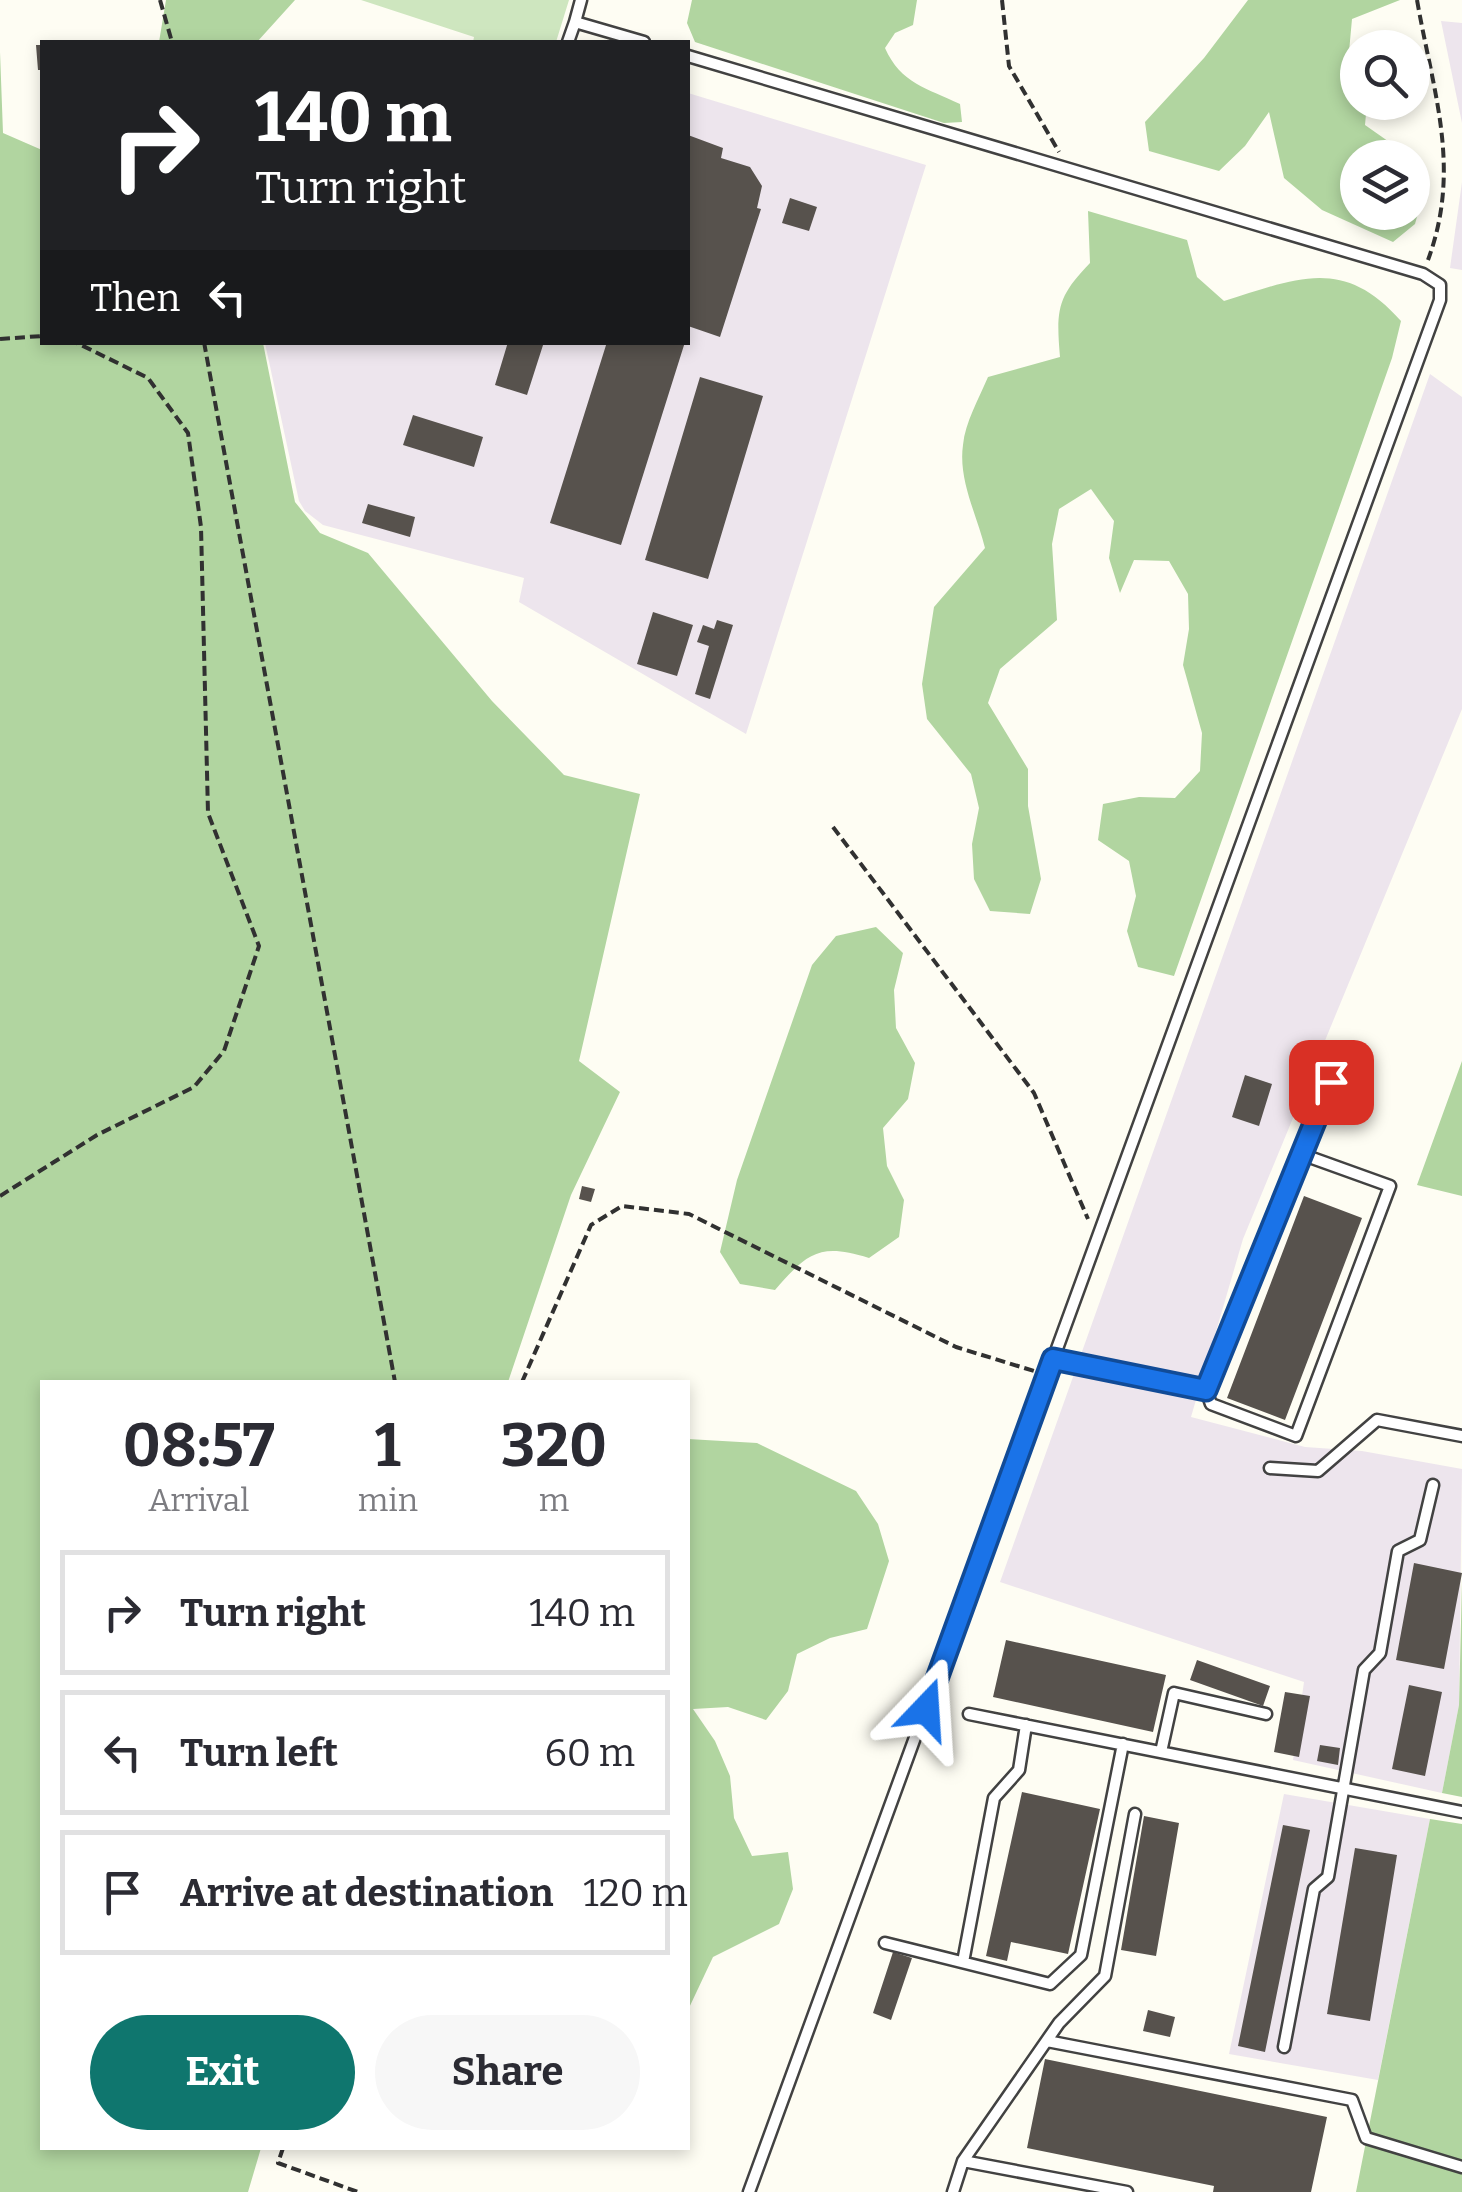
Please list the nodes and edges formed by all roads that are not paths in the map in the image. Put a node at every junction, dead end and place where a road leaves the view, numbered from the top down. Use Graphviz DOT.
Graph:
graph roads {
  1 [pos="581,0"];
  2 [pos="574,22"];
  3 [pos="569,40"];
  4 [pos="637,40"];
  5 [pos="690,57"];
  6 [pos="1331,1082"];
  7 [pos="1302,1154"];
  8 [pos="1053,1359"];
  9 [pos="1206,1390"];
  10 [pos="1462,1436"];
  11 [pos="1270,1468"];
  12 [pos="1434,1485"];
  13 [pos="969,1714"];
  14 [pos="1266,1714"];
  15 [pos="1026,1725"];
  16 [pos="1123,1744"];
  17 [pos="1161,1752"];
  18 [pos="1344,1789"];
  19 [pos="1462,1812"];
  20 [pos="1135,1814"];
  21 [pos="885,1943"];
  22 [pos="964,1962"];
  23 [pos="1046,2041"];
  24 [pos="1284,2047"];
  25 [pos="963,2162"];
  26 [pos="1462,2167"];
  27 [pos="749,2192"];
  28 [pos="954,2192"];
  29 [pos="1127,2192"];
  1 -- 2 [label="lane"];
  2 -- 3 [label="lane"];
  2 -- 4 [label="lane"];
  5 -- 8 [label="lane"];
  6 -- 7 [label="lane"];
  7 -- 9 [label="lane"];
  7 -- 9 [label="lane"];
  8 -- 9 [label="lane"];
  8 -- 27 [label="lane"];
  10 -- 11 [label="lane"];
  12 -- 18 [label="lane"];
  13 -- 15 [label="lane"];
  14 -- 17 [label="lane"];
  15 -- 16 [label="lane"];
  15 -- 22 [label="lane"];
  16 -- 17 [label="lane"];
  16 -- 22 [label="lane"];
  17 -- 18 [label="lane"];
  18 -- 19 [label="lane"];
  18 -- 24 [label="lane"];
  20 -- 23 [label="lane"];
  21 -- 22 [label="lane"];
  23 -- 25 [label="lane"];
  23 -- 26 [label="lane"];
  25 -- 28 [label="lane"];
  25 -- 29 [label="lane"];
}
